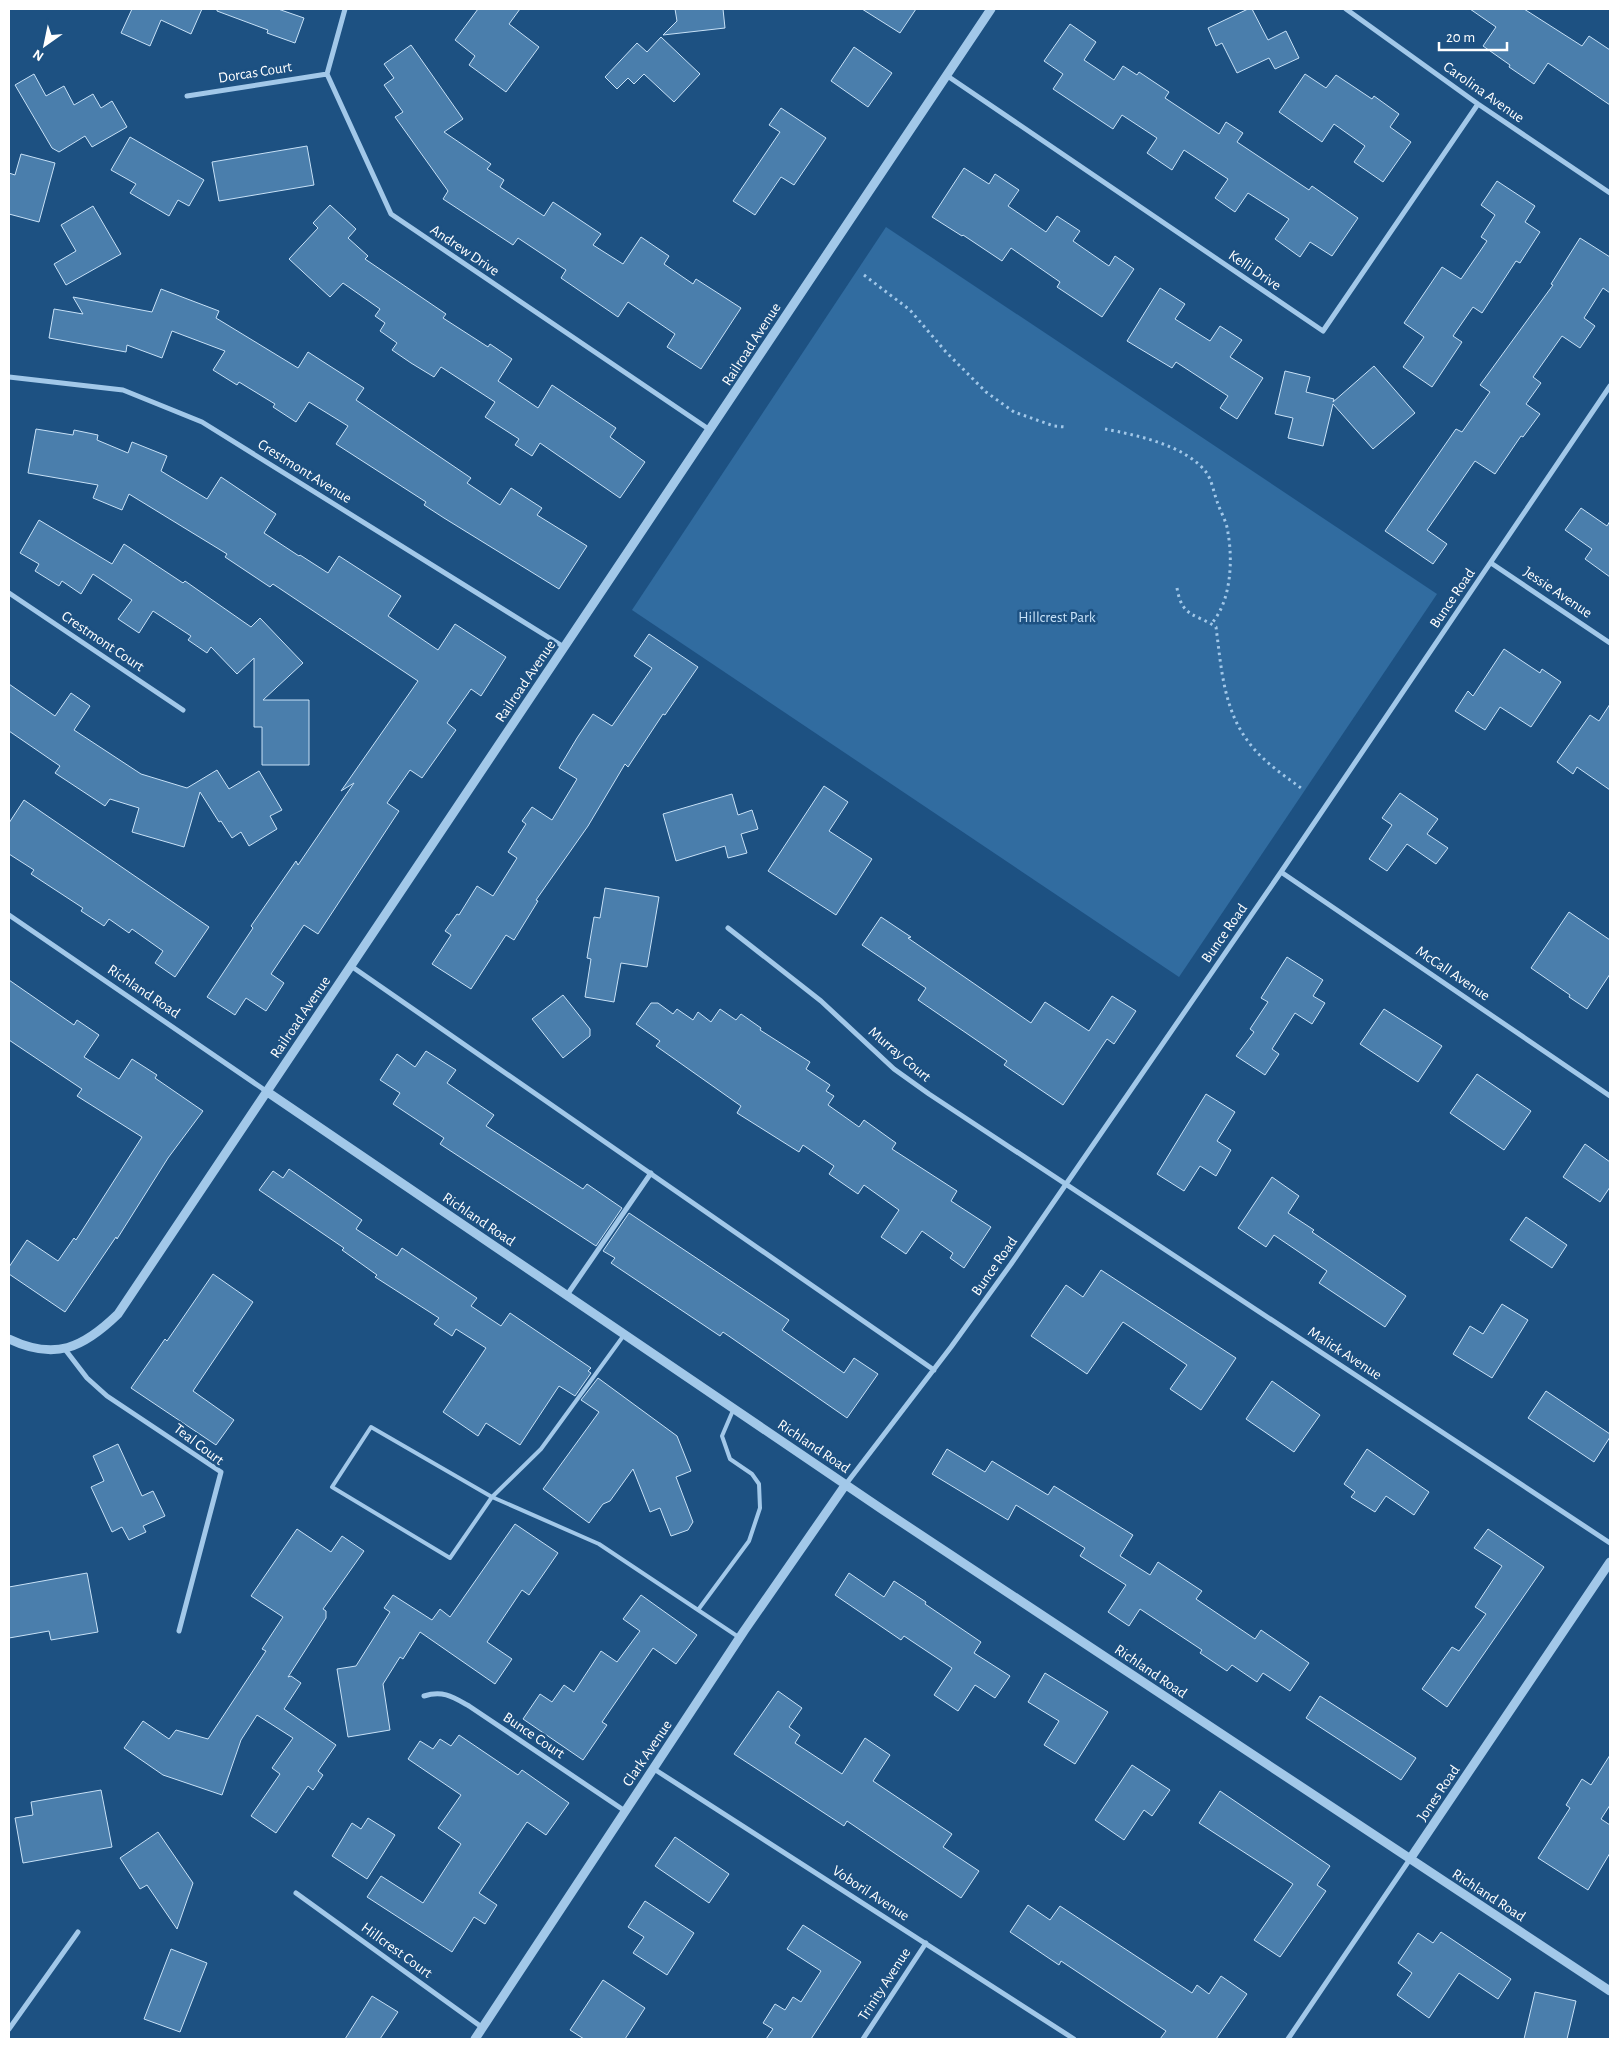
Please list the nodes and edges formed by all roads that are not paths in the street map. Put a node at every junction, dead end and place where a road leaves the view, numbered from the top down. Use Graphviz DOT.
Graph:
graph roads {
  1 [pos="345,9"];
  2 [pos="991,9"];
  3 [pos="1346,9"];
  4 [pos="327,74"];
  5 [pos="945,75"];
  6 [pos="187,96"];
  7 [pos="1478,104"];
  8 [pos="1610,193"];
  9 [pos="9,377"];
  10 [pos="1610,386"];
  11 [pos="710,430"];
  12 [pos="1491,563"];
  13 [pos="9,593"];
  14 [pos="1610,643"];
  15 [pos="564,648"];
  16 [pos="183,710"];
  17 [pos="1281,872"];
  18 [pos="9,915"];
  19 [pos="728,928"];
  20 [pos="351,966"];
  21 [pos="266,1091"];
  22 [pos="1610,1096"];
  23 [pos="651,1173"];
  24 [pos="1067,1184"];
  25 [pos="566,1294"];
  26 [pos="624,1334"];
  27 [pos="9,1339"];
  28 [pos="64,1348"];
  29 [pos="934,1370"];
  30 [pos="734,1408"];
  31 [pos="846,1484"];
  32 [pos="492,1497"];
  33 [pos="1610,1543"];
  34 [pos="1610,1562"];
  35 [pos="698,1610"];
  36 [pos="179,1631"];
  37 [pos="740,1638"];
  38 [pos="424,1696"];
  39 [pos="654,1769"];
  40 [pos="625,1811"];
  41 [pos="1410,1859"];
  42 [pos="296,1893"];
  43 [pos="78,1932"];
  44 [pos="926,1943"];
  45 [pos="1610,1991"];
  46 [pos="483,2028"];
  47 [pos="9,2029"];
  48 [pos="475,2039"];
  49 [pos="863,2039"];
  50 [pos="1074,2039"];
  51 [pos="1288,2039"];
  1 -- 4 [label="street"];
  2 -- 5 [label="street, Railroad Avenue"];
  3 -- 7 [label="street, Carolina Avenue"];
  4 -- 6 [label="street, Dorcas Court"];
  4 -- 11 [label="street, Andrew Drive"];
  5 -- 7 [label="street, Kelli Drive"];
  5 -- 11 [label="street, Railroad Avenue"];
  7 -- 8 [label="street, Carolina Avenue"];
  9 -- 15 [label="street, Crestmont Avenue"];
  10 -- 12 [label="street, Bunce Road"];
  11 -- 15 [label="street, Railroad Avenue"];
  12 -- 14 [label="street, Jessie Avenue"];
  12 -- 17 [label="street, Bunce Road"];
  13 -- 16 [label="street, Crestmont Court"];
  15 -- 20 [label="street, Railroad Avenue"];
  17 -- 22 [label="street, McCall Avenue"];
  17 -- 24 [label="street, Bunce Road"];
  18 -- 21 [label="street, Richland Road"];
  19 -- 24 [label="street, Murray Court"];
  20 -- 21 [label="street, Railroad Avenue"];
  20 -- 23 [label="street"];
  21 -- 25 [label="street, Richland Road"];
  21 -- 28 [label="street, Railroad Avenue"];
  23 -- 25 [label="street"];
  23 -- 29 [label="street"];
  24 -- 29 [label="street, Bunce Road"];
  24 -- 33 [label="street, Malick Avenue"];
  25 -- 26 [label="street, Richland Road"];
  26 -- 30 [label="street, Richland Road"];
  26 -- 32 [label="lane"];
  27 -- 28 [label="street, Railroad Avenue"];
  28 -- 36 [label="street, Teal Court"];
  29 -- 31 [label="street, Bunce Road"];
  30 -- 31 [label="street, Richland Road"];
  30 -- 35 [label="lane"];
  31 -- 37 [label="street, Clark Avenue"];
  31 -- 41 [label="street, Richland Road"];
  32 -- 32 [label="lane"];
  32 -- 35 [label="lane"];
  34 -- 41 [label="street, Jones Road"];
  35 -- 37 [label="lane"];
  37 -- 39 [label="street, Clark Avenue"];
  38 -- 40 [label="street, Bunce Court"];
  39 -- 40 [label="street, Clark Avenue"];
  39 -- 44 [label="street, Voboril Avenue"];
  40 -- 46 [label="street, Clark Avenue"];
  41 -- 45 [label="street, Richland Road"];
  41 -- 51 [label="street, Jones Road"];
  42 -- 46 [label="street, Hillcrest Court"];
  43 -- 47 [label="street"];
  44 -- 49 [label="street, Trinity Avenue"];
  44 -- 50 [label="street, Voboril Avenue"];
  46 -- 48 [label="street, Clark Avenue"];
}
